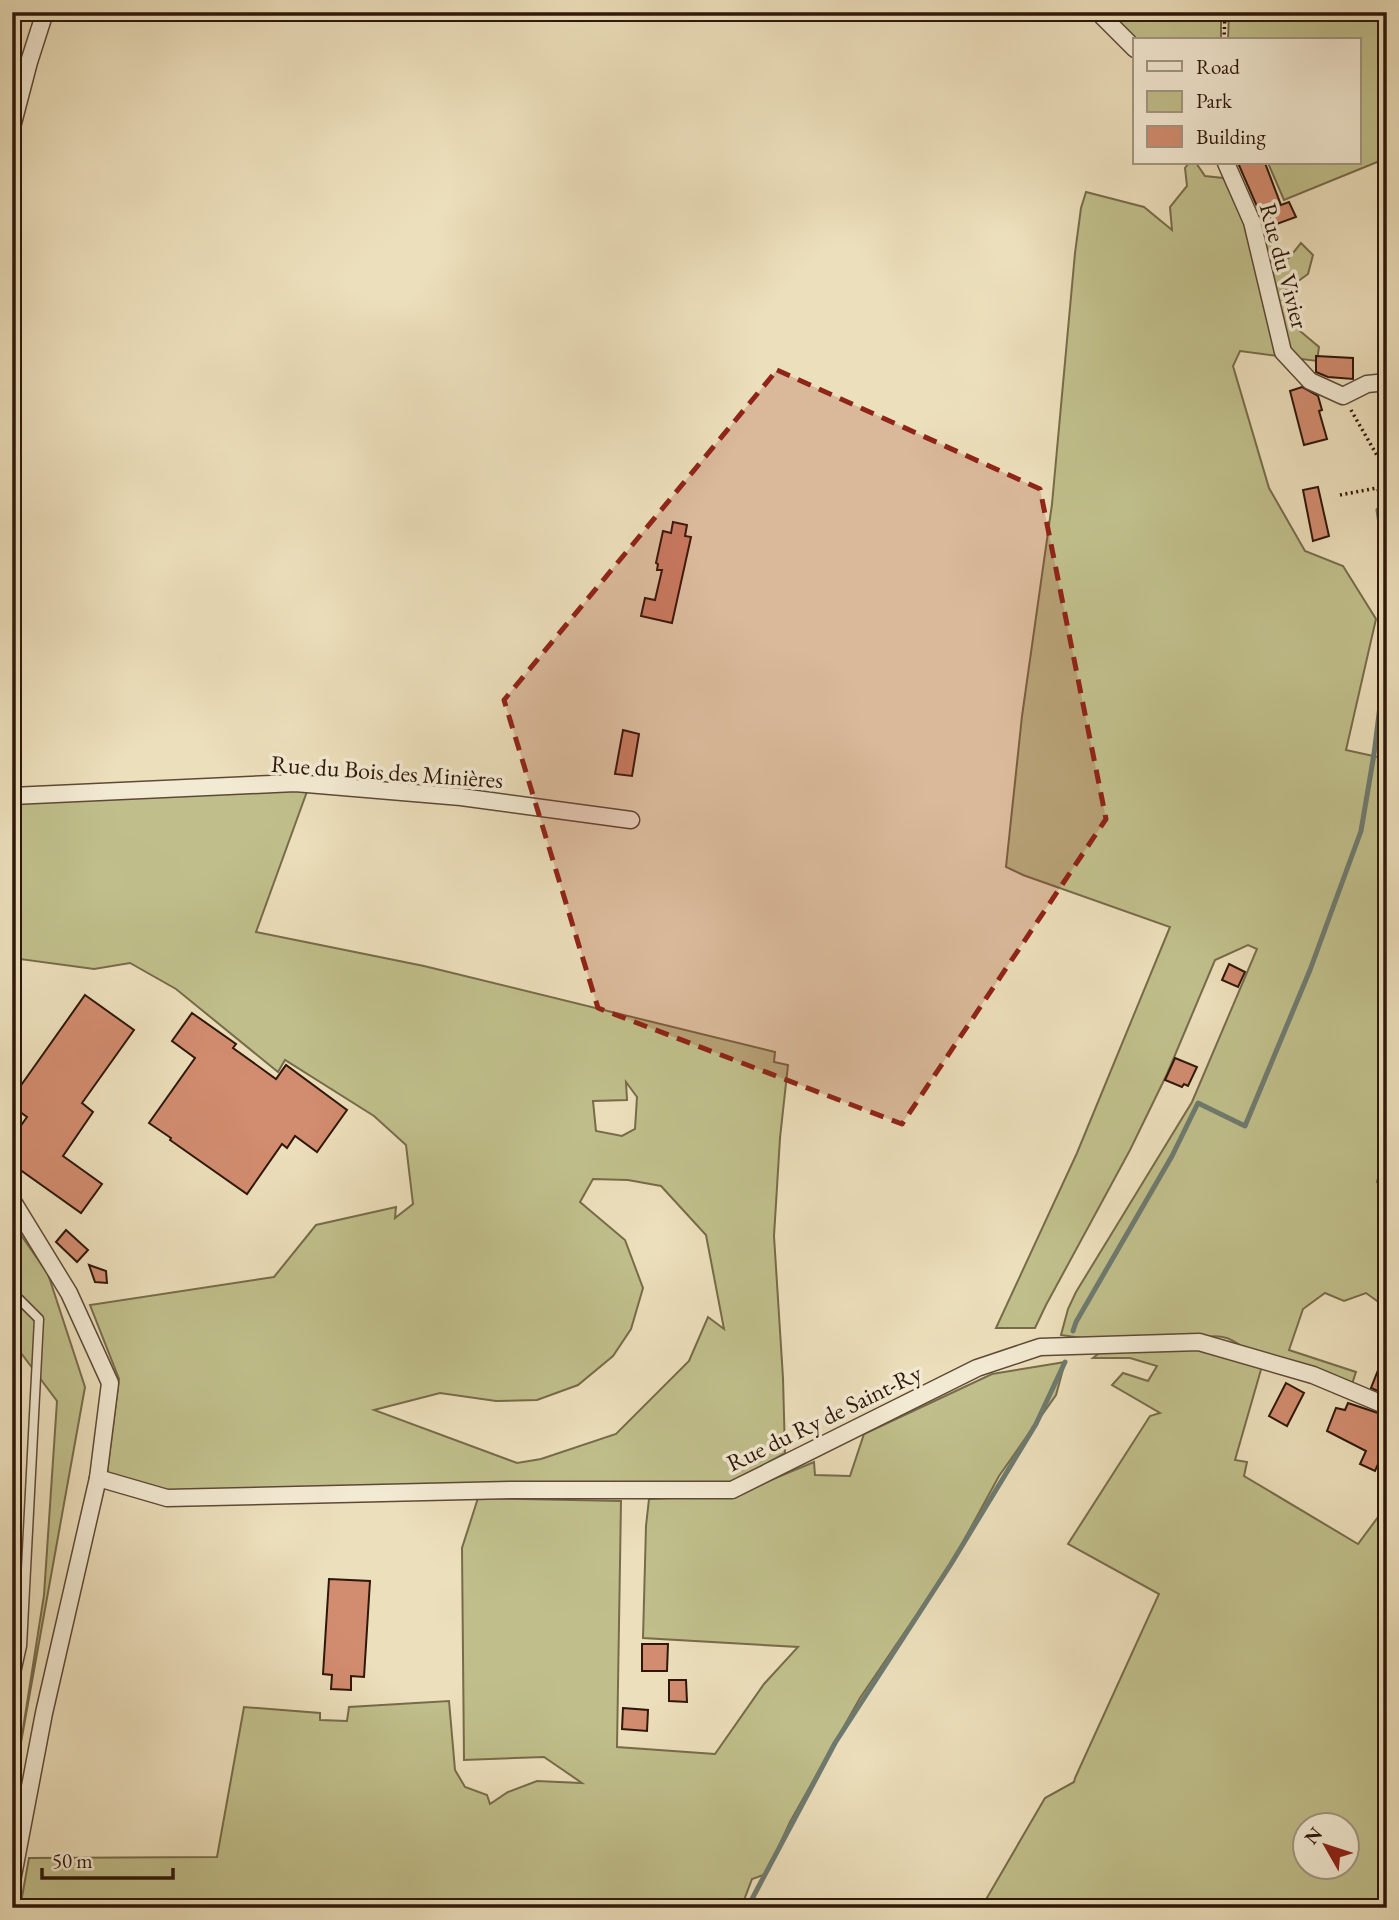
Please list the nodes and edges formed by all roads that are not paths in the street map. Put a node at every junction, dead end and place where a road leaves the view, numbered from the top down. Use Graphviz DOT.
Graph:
graph roads {
  1 [pos="45,12"];
  2 [pos="1098,12"];
  3 [pos="1133,46"];
  4 [pos="12,127"];
  5 [pos="1226,164"];
  6 [pos="1387,382"];
  7 [pos="12,796"];
  8 [pos="631,820"];
  9 [pos="12,1200"];
  10 [pos="12,1292"];
  11 [pos="1387,1406"];
  12 [pos="98,1478"];
  13 [pos="12,1691"];
  14 [pos="12,1881"];
  1 -- 4 [label="street"];
  2 -- 3 [label="street"];
  5 -- 6 [label="street, Rue du Vivier"];
  7 -- 8 [label="street, Rue du Bois des Minières"];
  9 -- 12 [label="street"];
  10 -- 13 [label="lane"];
  11 -- 12 [label="street, Rue du Ry de Saint-Ry"];
  12 -- 14 [label="street"];
}
